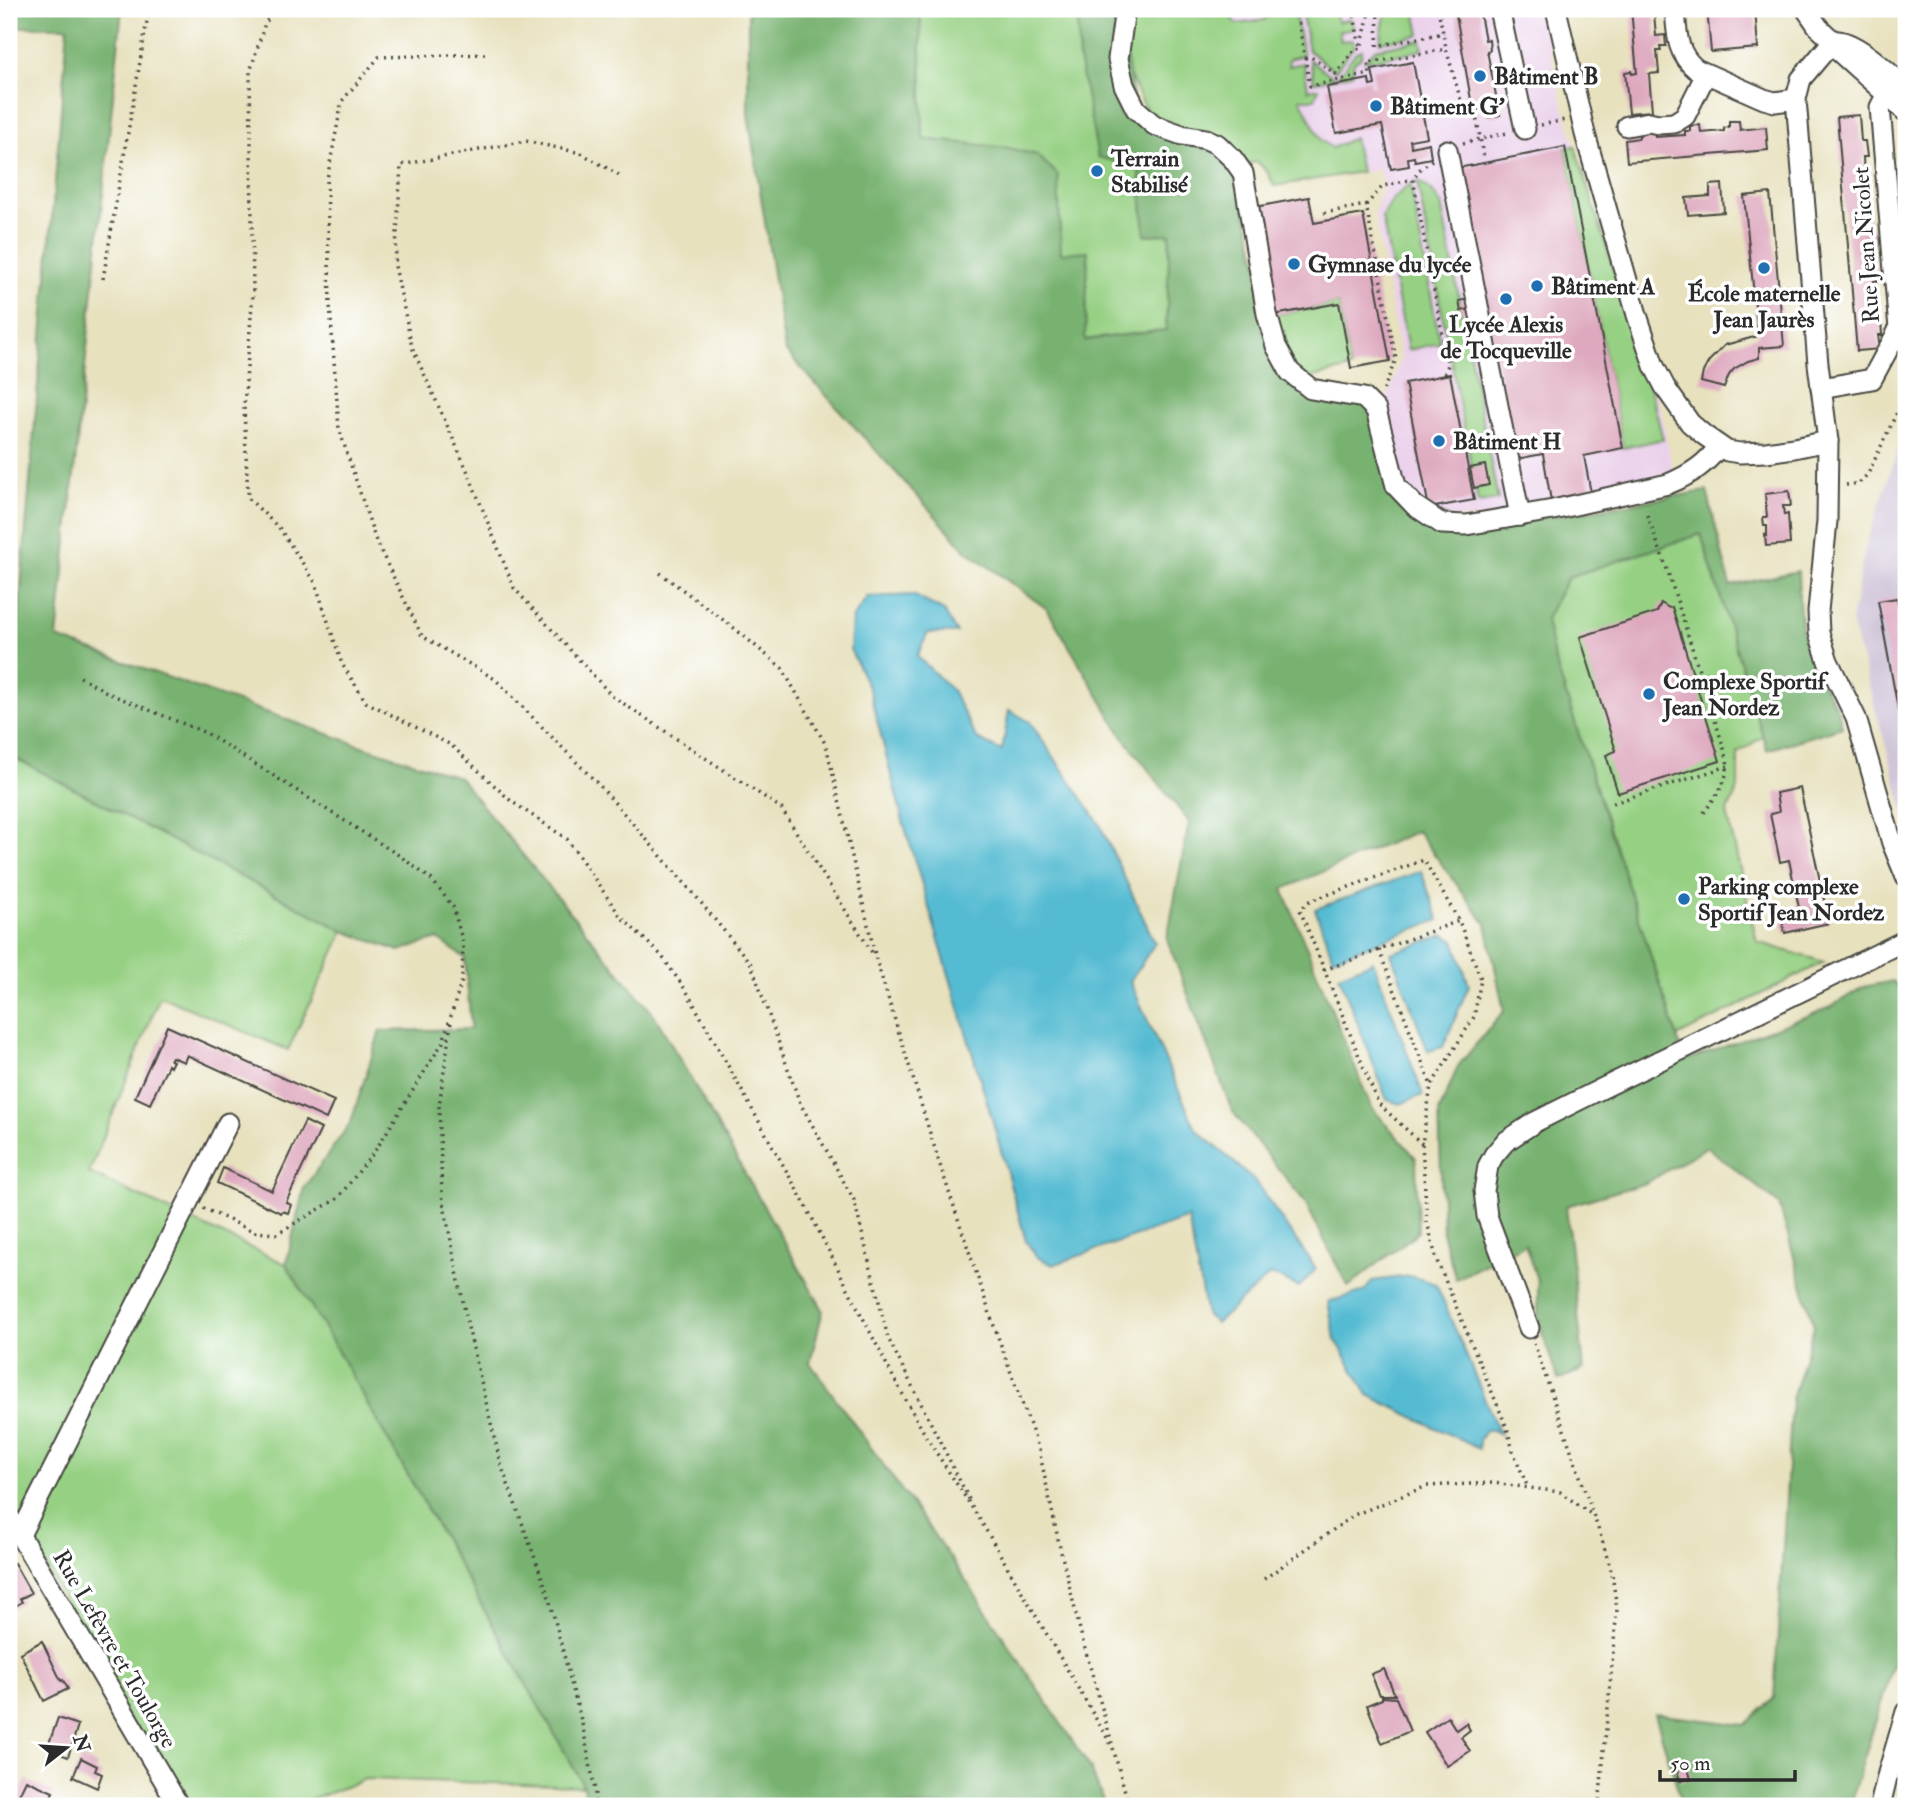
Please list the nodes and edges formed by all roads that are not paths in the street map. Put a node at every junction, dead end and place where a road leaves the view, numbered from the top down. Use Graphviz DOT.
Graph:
graph roads {
  1 [pos="1499,9"];
  2 [pos="1556,9"];
  3 [pos="1675,9"];
  4 [pos="1805,9"];
  5 [pos="1124,10"];
  6 [pos="1833,41"];
  7 [pos="1706,74"];
  8 [pos="1906,88"];
  9 [pos="1887,94"];
  10 [pos="1796,99"];
  11 [pos="1906,112"];
  12 [pos="1627,126"];
  13 [pos="1525,129"];
  14 [pos="1447,150"];
  15 [pos="1821,388"];
  16 [pos="1828,441"];
  17 [pos="1719,446"];
  18 [pos="1520,516"];
  19 [pos="1906,877"];
  20 [pos="1906,940"];
  21 [pos="228,1123"];
  22 [pos="1529,1328"];
  23 [pos="9,1517"];
  24 [pos="20,1535"];
  25 [pos="1906,1712"];
  26 [pos="179,1806"];
  27 [pos="1880,1806"];
  1 -- 13 [label="street"];
  2 -- 17 [label="street"];
  3 -- 7 [label="street"];
  4 -- 6 [label="street"];
  5 -- 18 [label="street"];
  6 -- 8 [label="street"];
  6 -- 9 [label="street"];
  6 -- 10 [label="street"];
  7 -- 10 [label="street"];
  7 -- 12 [label="street"];
  9 -- 11 [label="street"];
  9 -- 15 [label="street, Rue Jean Nicolet"];
  10 -- 15 [label="street"];
  14 -- 18 [label="street"];
  15 -- 16 [label="street"];
  16 -- 17 [label="street"];
  16 -- 19 [label="street"];
  17 -- 18 [label="street"];
  20 -- 22 [label="street"];
  21 -- 24 [label="street"];
  23 -- 24 [label="street, Rue Lefèvre et Toulorge"];
  24 -- 26 [label="street, Rue Lefèvre et Toulorge"];
  25 -- 27 [label="street"];
}
